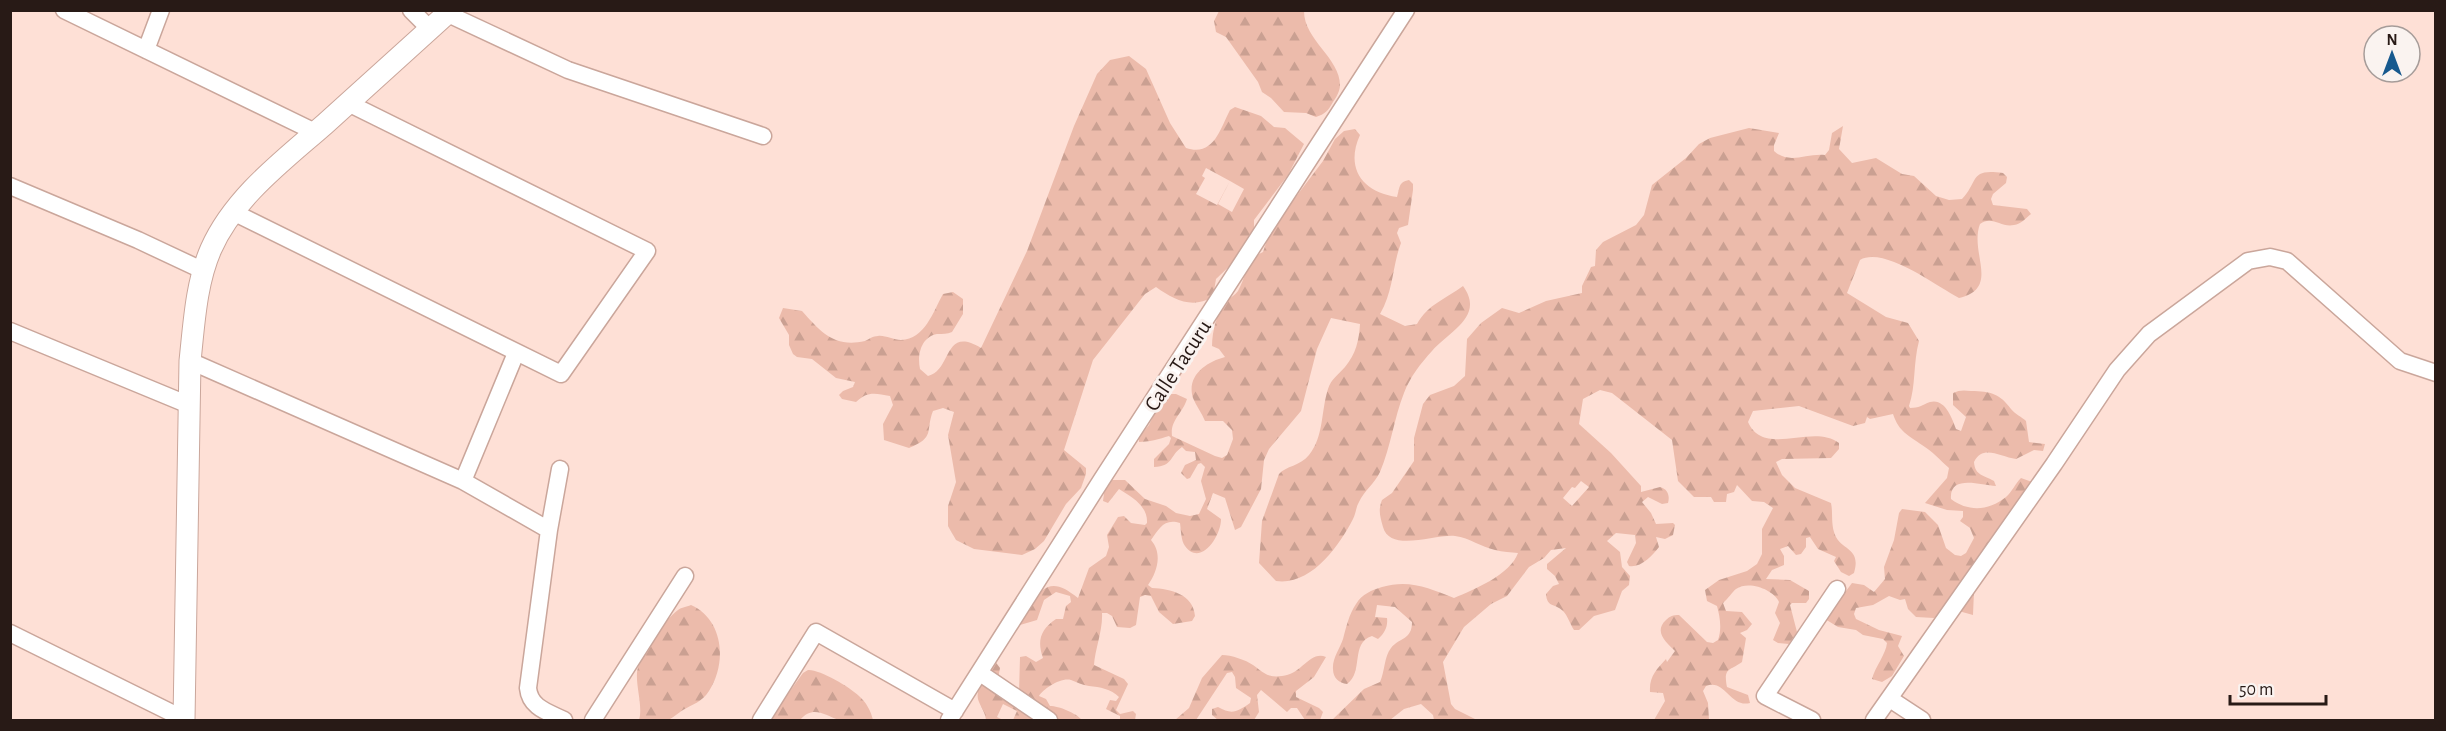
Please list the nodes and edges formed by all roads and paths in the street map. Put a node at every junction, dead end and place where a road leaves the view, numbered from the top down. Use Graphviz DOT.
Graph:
graph roads {
  1 [pos="64,10"];
  2 [pos="161,10"];
  3 [pos="411,10"];
  4 [pos="1406,10"];
  5 [pos="449,12"];
  6 [pos="430,29"];
  7 [pos="146,50"];
  8 [pos="348,103"];
  9 [pos="315,132"];
  10 [pos="762,136"];
  11 [pos="10,186"];
  12 [pos="233,212"];
  13 [pos="204,272"];
  14 [pos="10,331"];
  15 [pos="516,353"];
  16 [pos="190,361"];
  17 [pos="2436,372"];
  18 [pos="189,405"];
  19 [pos="560,469"];
  20 [pos="463,481"];
  21 [pos="549,530"];
  22 [pos="685,576"];
  23 [pos="1838,589"];
  24 [pos="10,633"];
  25 [pos="980,673"];
  26 [pos="1890,699"];
  27 [pos="952,716"];
  28 [pos="184,720"];
  29 [pos="564,720"];
  30 [pos="593,720"];
  31 [pos="761,720"];
  32 [pos="1049,720"];
  33 [pos="1812,720"];
  34 [pos="1874,720"];
  35 [pos="1922,720"];
  1 -- 7 [label="street"];
  2 -- 7 [label="street"];
  3 -- 6 [label="street"];
  4 -- 25 [label="street, Calle Tacuru"];
  5 -- 6 [label="main road"];
  5 -- 10 [label="street"];
  6 -- 8 [label="main road"];
  7 -- 9 [label="street"];
  8 -- 9 [label="main road"];
  8 -- 15 [label="street"];
  9 -- 12 [label="main road"];
  11 -- 13 [label="street"];
  12 -- 13 [label="main road"];
  12 -- 15 [label="street"];
  13 -- 16 [label="main road"];
  14 -- 18 [label="street"];
  15 -- 20 [label="street"];
  16 -- 18 [label="main road"];
  16 -- 20 [label="street"];
  17 -- 26 [label="street"];
  18 -- 28 [label="main road"];
  19 -- 21 [label="street"];
  20 -- 21 [label="street"];
  21 -- 29 [label="street"];
  22 -- 30 [label="street"];
  23 -- 33 [label="street"];
  24 -- 28 [label="street"];
  25 -- 27 [label="street, Calle Tacuru"];
  25 -- 32 [label="street"];
  26 -- 34 [label="street"];
  26 -- 35 [label="street"];
  27 -- 31 [label="street"];
}
